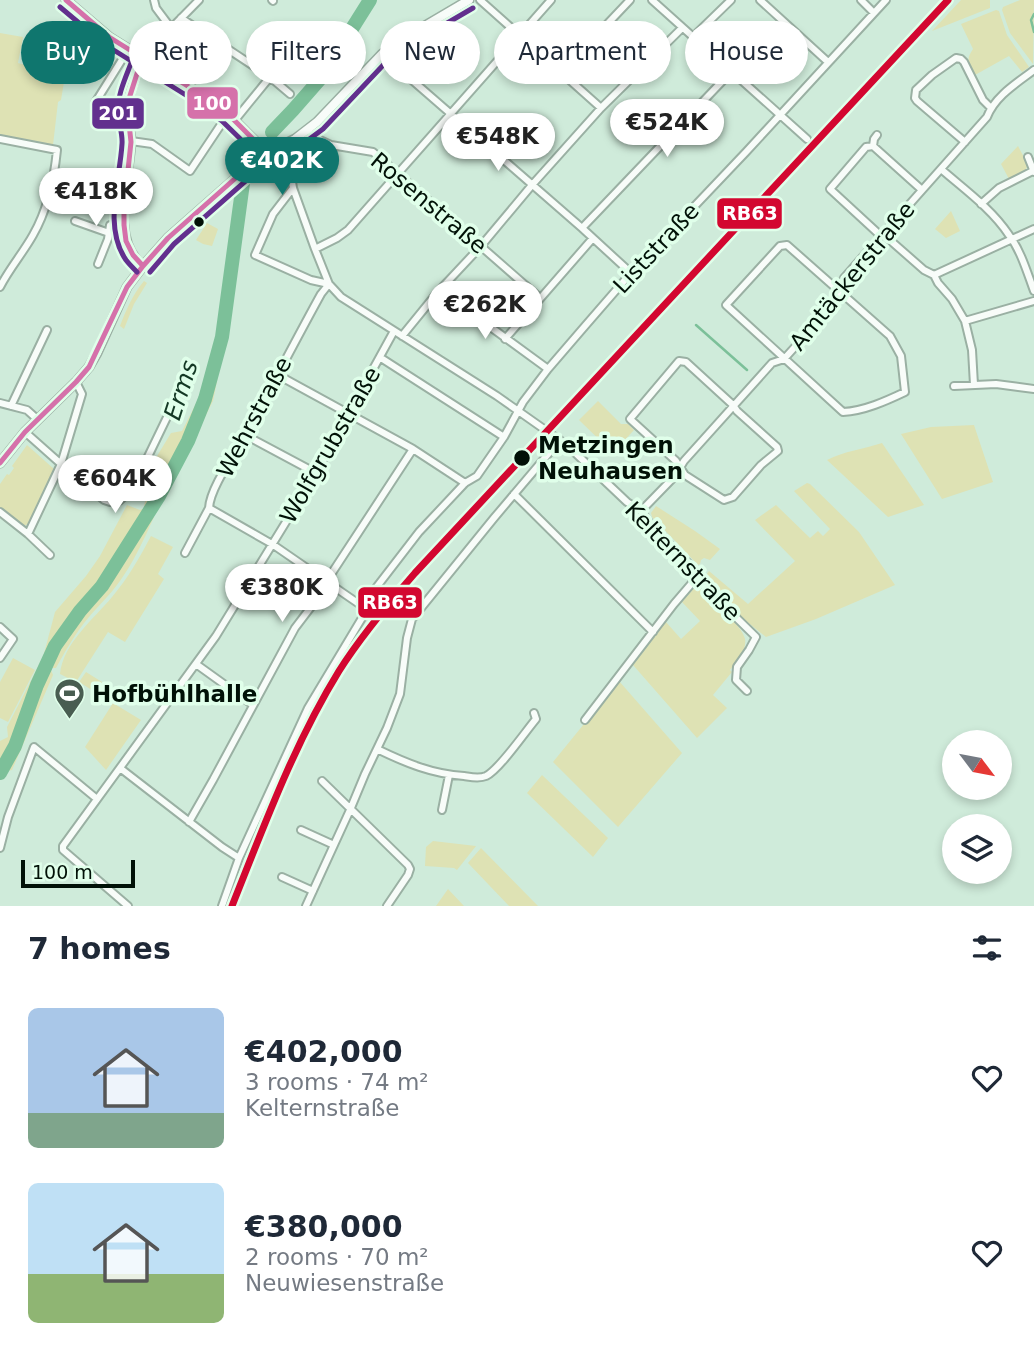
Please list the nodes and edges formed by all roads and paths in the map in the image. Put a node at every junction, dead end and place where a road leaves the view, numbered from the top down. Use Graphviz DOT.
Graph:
graph roads {
  1 [pos="66,0"];
  2 [pos="154,0"];
  3 [pos="199,0"];
  4 [pos="469,0"];
  5 [pos="480,0"];
  6 [pos="551,0"];
  7 [pos="630,0"];
  8 [pos="652,0"];
  9 [pos="731,0"];
  10 [pos="760,0"];
  11 [pos="861,0"];
  12 [pos="886,0"];
  13 [pos="874,13"];
  14 [pos="181,18"];
  15 [pos="166,21"];
  16 [pos="178,21"];
  17 [pos="433,21"];
  18 [pos="503,21"];
  19 [pos="532,21"];
  20 [pos="610,21"];
  21 [pos="709,21"];
  22 [pos="682,28"];
  23 [pos="685,30"];
  24 [pos="128,50"];
  25 [pos="380,56"];
  26 [pos="246,61"];
  27 [pos="828,62"];
  28 [pos="494,64"];
  29 [pos="1034,71"];
  30 [pos="134,84"];
  31 [pos="184,84"];
  32 [pos="263,84"];
  33 [pos="278,84"];
  34 [pos="416,84"];
  35 [pos="574,84"];
  36 [pos="720,84"];
  37 [pos="747,84"];
  38 [pos="290,94"];
  39 [pos="95,103"];
  40 [pos="601,108"];
  41 [pos="990,108"];
  42 [pos="450,114"];
  43 [pos="780,114"];
  44 [pos="231,117"];
  45 [pos="307,130"];
  46 [pos="877,135"];
  47 [pos="0,139"];
  48 [pos="807,139"];
  49 [pos="131,141"];
  50 [pos="964,142"];
  51 [pos="282,146"];
  52 [pos="873,146"];
  53 [pos="267,153"];
  54 [pos="1028,156"];
  55 [pos="941,169"];
  56 [pos="1034,171"];
  57 [pos="398,174"];
  58 [pos="291,176"];
  59 [pos="532,185"];
  60 [pos="293,188"];
  61 [pos="922,190"];
  62 [pos="981,204"];
  63 [pos="75,221"];
  64 [pos="123,221"];
  65 [pos="582,229"];
  66 [pos="1034,229"];
  67 [pos="109,233"];
  68 [pos="882,235"];
  69 [pos="593,238"];
  70 [pos="1012,239"];
  71 [pos="481,246"];
  72 [pos="315,248"];
  73 [pos="97,264"];
  74 [pos="142,266"];
  75 [pos="631,273"];
  76 [pos="934,275"];
  77 [pos="329,284"];
  78 [pos="0,287"];
  79 [pos="440,290"];
  80 [pos="840,291"];
  81 [pos="1034,291"];
  82 [pos="540,298"];
  83 [pos="1034,300"];
  84 [pos="965,321"];
  85 [pos="47,330"];
  86 [pos="394,331"];
  87 [pos="402,336"];
  88 [pos="505,339"];
  89 [pos="380,358"];
  90 [pos="784,359"];
  91 [pos="548,369"];
  92 [pos="276,374"];
  93 [pos="76,382"];
  94 [pos="974,385"];
  95 [pos="954,386"];
  96 [pos="1034,389"];
  97 [pos="0,403"];
  98 [pos="733,405"];
  99 [pos="11,406"];
  100 [pos="171,409"];
  101 [pos="519,411"];
  102 [pos="349,414"];
  103 [pos="37,419"];
  104 [pos="25,432"];
  105 [pos="245,435"];
  106 [pos="504,437"];
  107 [pos="560,440"];
  108 [pos="413,449"];
  109 [pos="0,463"];
  110 [pos="61,464"];
  111 [pos="680,467"];
  112 [pos="316,473"];
  113 [pos="465,483"];
  114 [pos="514,494"];
  115 [pos="209,508"];
  116 [pos="642,511"];
  117 [pos="0,512"];
  118 [pos="28,534"];
  119 [pos="272,544"];
  120 [pos="185,553"];
  121 [pos="50,555"];
  122 [pos="698,576"];
  123 [pos="326,582"];
  124 [pos="362,606"];
  125 [pos="0,627"];
  126 [pos="653,632"];
  127 [pos="0,658"];
  128 [pos="196,664"];
  129 [pos="747,691"];
  130 [pos="253,705"];
  131 [pos="534,713"];
  132 [pos="585,720"];
  133 [pos="377,749"];
  134 [pos="120,768"];
  135 [pos="449,775"];
  136 [pos="322,781"];
  137 [pos="97,799"];
  138 [pos="350,810"];
  139 [pos="442,810"];
  140 [pos="189,822"];
  141 [pos="300,830"];
  142 [pos="334,845"];
  143 [pos="0,848"];
  144 [pos="239,858"];
  145 [pos="282,877"];
  146 [pos="313,891"];
  147 [pos="128,906"];
  148 [pos="222,906"];
  149 [pos="306,906"];
  150 [pos="387,906"];
  1 -- 24 [label="street"];
  2 -- 15 [label="street"];
  3 -- 14 [label="street"];
  4 -- 17 [label="street"];
  5 -- 18 [label="street"];
  6 -- 19 [label="street"];
  7 -- 20 [label="street"];
  8 -- 22 [label="street"];
  9 -- 21 [label="street"];
  10 -- 27 [label="street"];
  11 -- 13 [label="street"];
  12 -- 13 [label="street, Liststraße"];
  13 -- 27 [label="street, Liststraße"];
  14 -- 16 [label="street"];
  14 -- 26 [label="street"];
  22 -- 23 [label="street"];
  22 -- 40 [label="street"];
  24 -- 39 [label="street"];
  25 -- 45 [label="street"];
  27 -- 43 [label="street, Liststraße"];
  28 -- 42 [label="street"];
  29 -- 41 [label="street, Amtäckerstraße"];
  30 -- 49 [label="street"];
  31 -- 44 [label="street"];
  32 -- 44 [label="street"];
  33 -- 38 [label="street"];
  34 -- 42 [label="street"];
  35 -- 40 [label="street"];
  36 -- 65 [label="street"];
  37 -- 43 [label="street"];
  40 -- 59 [label="street"];
  41 -- 50 [label="street, Amtäckerstraße"];
  41 -- 50 [label="street"];
  42 -- 57 [label="street"];
  42 -- 59 [label="street"];
  43 -- 48 [label="street"];
  43 -- 75 [label="street, Liststraße"];
  44 -- 49 [label="street"];
  44 -- 53 [label="street"];
  45 -- 51 [label="street"];
  45 -- 57 [label="street, Rosenstraße"];
  46 -- 52 [label="street"];
  47 -- 78 [label="street"];
  49 -- 64 [label="street"];
  50 -- 55 [label="street, Amtäckerstraße"];
  51 -- 53 [label="street"];
  51 -- 58 [label="street, Kelternstraße"];
  52 -- 61 [label="street"];
  52 -- 68 [label="street"];
  53 -- 58 [label="street"];
  53 -- 74 [label="street"];
  54 -- 56 [label="street"];
  55 -- 61 [label="street, Amtäckerstraße"];
  55 -- 62 [label="street"];
  56 -- 62 [label="street"];
  57 -- 71 [label="street, Rosenstraße"];
  57 -- 72 [label="street"];
  58 -- 60 [label="street, Kelternstraße"];
  59 -- 65 [label="street"];
  59 -- 71 [label="street"];
  60 -- 72 [label="street, Kelternstraße"];
  60 -- 77 [label="street"];
  61 -- 68 [label="street, Amtäckerstraße"];
  62 -- 70 [label="street"];
  63 -- 67 [label="street"];
  64 -- 67 [label="street"];
  64 -- 74 [label="street"];
  65 -- 69 [label="street"];
  66 -- 70 [label="street"];
  67 -- 73 [label="street"];
  68 -- 76 [label="street"];
  68 -- 80 [label="street, Amtäckerstraße"];
  69 -- 75 [label="street"];
  69 -- 82 [label="street"];
  70 -- 76 [label="street"];
  70 -- 81 [label="street"];
  71 -- 79 [label="street"];
  71 -- 82 [label="street, Rosenstraße"];
  72 -- 77 [label="street, Kelternstraße"];
  74 -- 93 [label="street"];
  75 -- 91 [label="street, Liststraße"];
  76 -- 84 [label="street"];
  77 -- 86 [label="street, Kelternstraße"];
  77 -- 92 [label="street, Wehrstraße"];
  79 -- 87 [label="street"];
  79 -- 88 [label="street"];
  80 -- 90 [label="street, Amtäckerstraße"];
  80 -- 90 [label="street"];
  80 -- 90 [label="street"];
  82 -- 88 [label="street"];
  83 -- 84 [label="street"];
  84 -- 94 [label="street"];
  85 -- 99 [label="street"];
  86 -- 87 [label="street, Kelternstraße"];
  86 -- 89 [label="street, Wolfgrubstraße"];
  87 -- 101 [label="street, Kelternstraße"];
  88 -- 91 [label="street"];
  89 -- 102 [label="street, Wolfgrubstraße"];
  89 -- 106 [label="street"];
  90 -- 98 [label="street, Amtäckerstraße"];
  91 -- 101 [label="street, Liststraße"];
  92 -- 102 [label="street"];
  92 -- 105 [label="street, Wehrstraße"];
  93 -- 103 [label="street"];
  93 -- 110 [label="street"];
  94 -- 95 [label="street"];
  94 -- 96 [label="street"];
  97 -- 99 [label="street"];
  98 -- 111 [label="street, Amtäckerstraße"];
  98 -- 111 [label="street"];
  98 -- 111 [label="street"];
  99 -- 103 [label="street"];
  100 -- 110 [label="street"];
  101 -- 106 [label="street, Liststraße"];
  101 -- 107 [label="street, Kelternstraße"];
  102 -- 108 [label="street"];
  102 -- 112 [label="street, Wolfgrubstraße"];
  103 -- 104 [label="street"];
  104 -- 109 [label="street"];
  104 -- 110 [label="street"];
  105 -- 112 [label="street"];
  105 -- 115 [label="street, Wehrstraße"];
  106 -- 113 [label="street, Liststraße"];
  107 -- 114 [label="street"];
  107 -- 116 [label="street, Kelternstraße"];
  108 -- 113 [label="street"];
  108 -- 123 [label="street"];
  110 -- 118 [label="street"];
  111 -- 116 [label="street, Amtäckerstraße"];
  112 -- 119 [label="street, Wolfgrubstraße"];
  113 -- 124 [label="street, Liststraße"];
  114 -- 126 [label="street"];
  114 -- 133 [label="street"];
  115 -- 119 [label="street"];
  115 -- 120 [label="street, Wehrstraße"];
  116 -- 122 [label="street, Kelternstraße"];
  117 -- 118 [label="street"];
  118 -- 121 [label="street"];
  119 -- 123 [label="street"];
  119 -- 128 [label="street, Wolfgrubstraße"];
  122 -- 126 [label="street"];
  122 -- 129 [label="street, Kelternstraße"];
  123 -- 124 [label="street"];
  123 -- 130 [label="street"];
  124 -- 144 [label="street, Liststraße"];
  125 -- 127 [label="street"];
  126 -- 132 [label="street"];
  128 -- 130 [label="street"];
  128 -- 134 [label="street, Wolfgrubstraße"];
  130 -- 140 [label="street"];
  131 -- 135 [label="street"];
  133 -- 135 [label="street"];
  133 -- 138 [label="street"];
  134 -- 137 [label="street, Wolfgrubstraße"];
  134 -- 140 [label="street"];
  135 -- 139 [label="street"];
  136 -- 138 [label="street"];
  137 -- 143 [label="street"];
  137 -- 147 [label="street, Wolfgrubstraße"];
  138 -- 142 [label="street"];
  138 -- 150 [label="street"];
  140 -- 144 [label="street"];
  141 -- 142 [label="street"];
  142 -- 146 [label="street"];
  144 -- 148 [label="street, Liststraße"];
  145 -- 146 [label="street"];
  146 -- 149 [label="street"];
}
